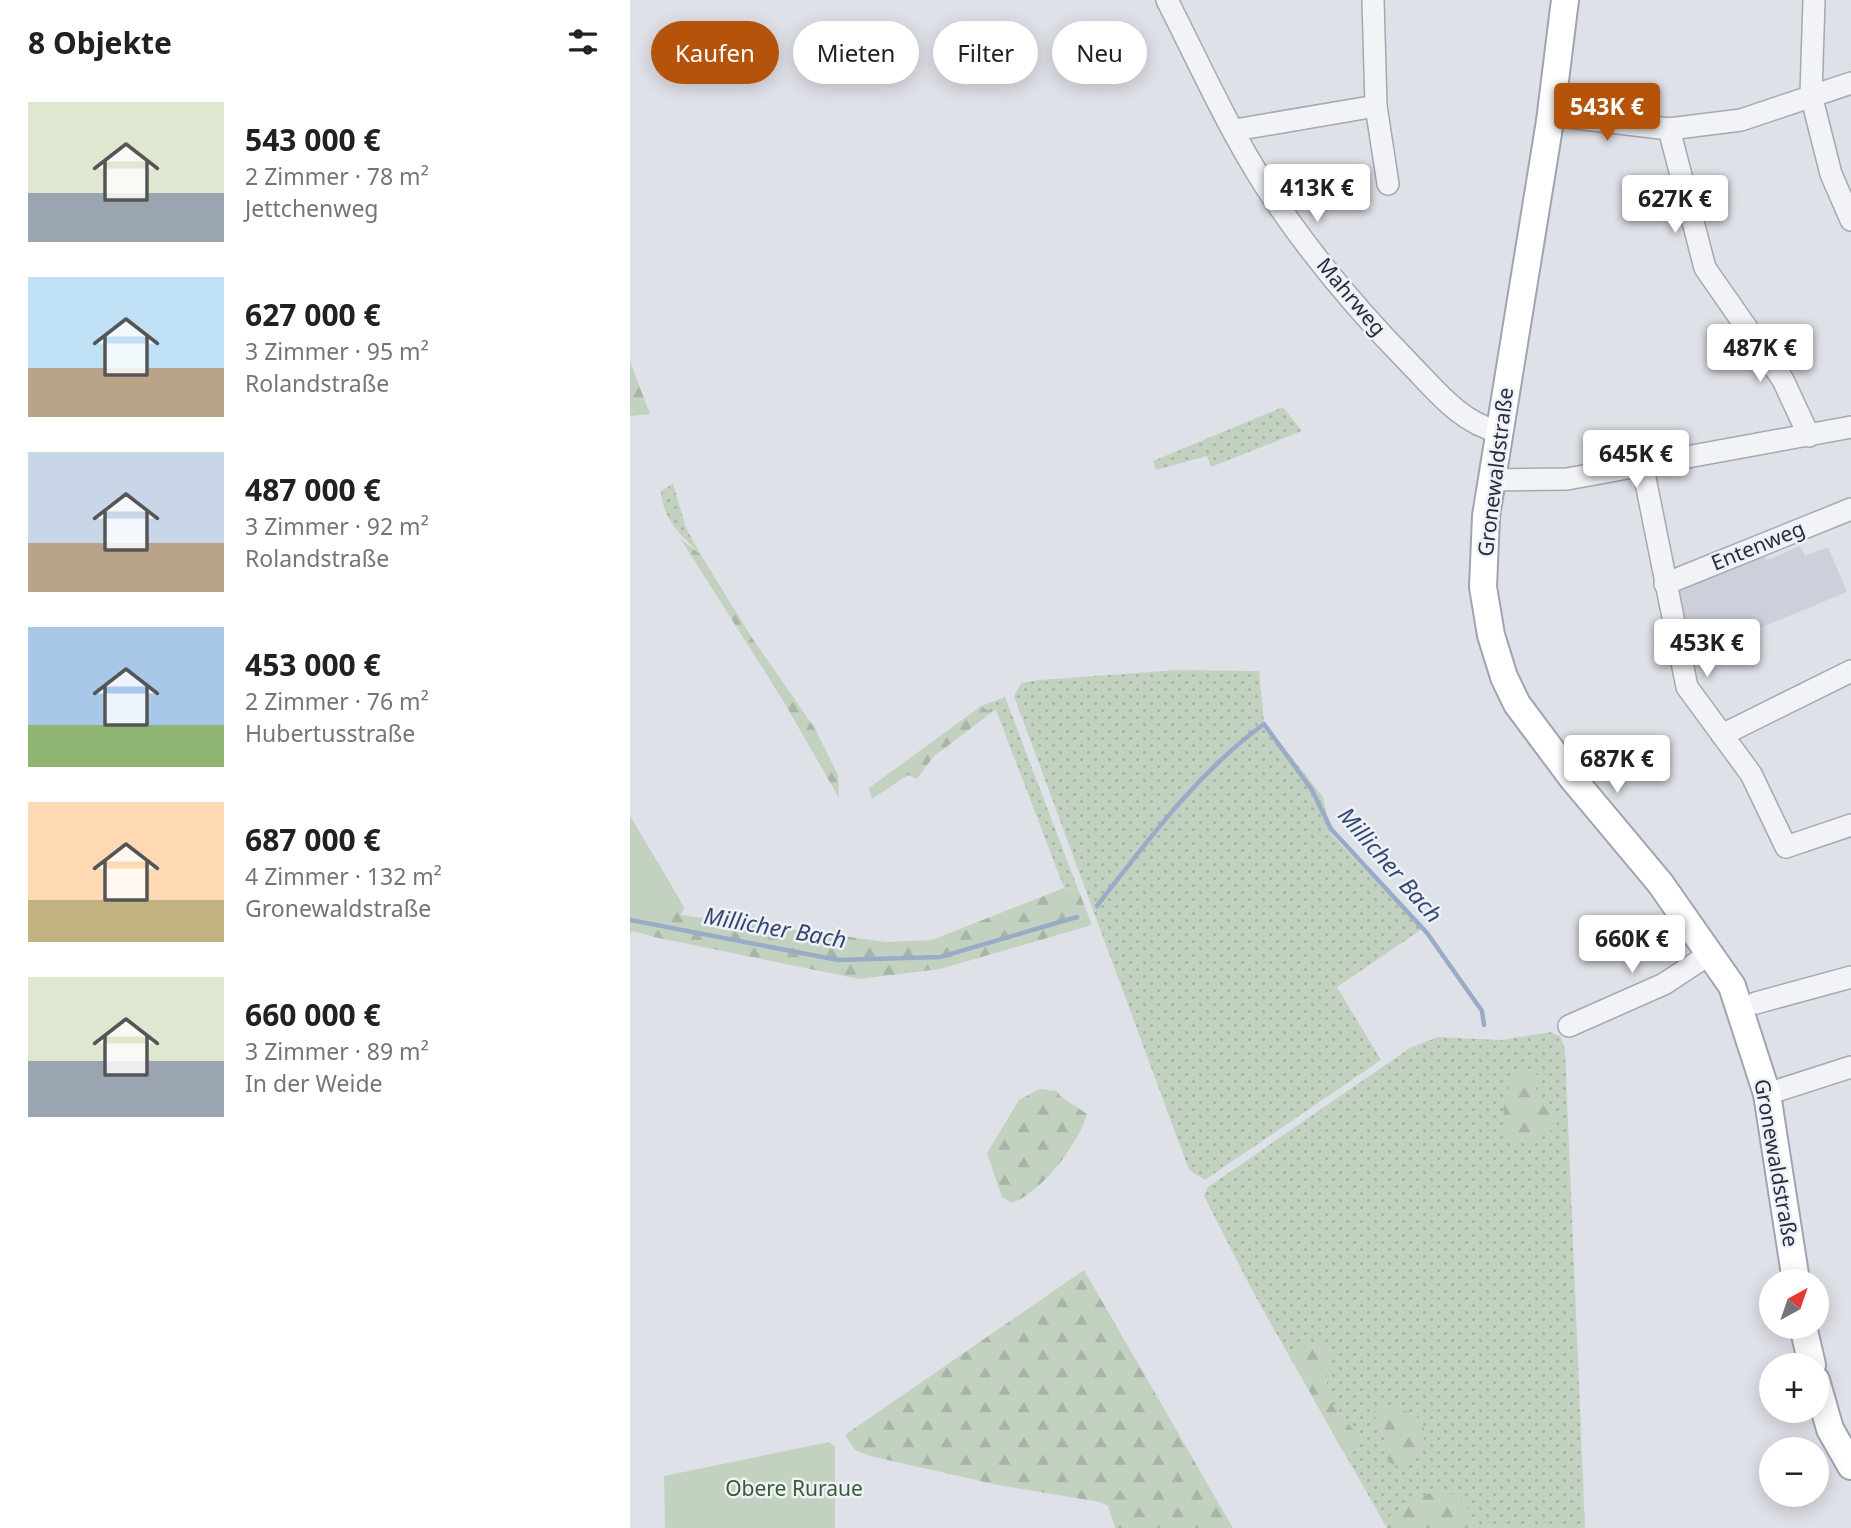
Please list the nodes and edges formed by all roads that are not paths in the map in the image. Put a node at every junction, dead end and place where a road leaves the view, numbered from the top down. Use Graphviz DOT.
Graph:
graph roads {
  1 [pos="1167,0"];
  2 [pos="1373,0"];
  3 [pos="1565,0"];
  4 [pos="1815,0"];
  5 [pos="1851,83"];
  6 [pos="1811,95"];
  7 [pos="1376,106"];
  8 [pos="1551,115"];
  9 [pos="1669,128"];
  10 [pos="1235,130"];
  11 [pos="1388,184"];
  12 [pos="1851,220"];
  13 [pos="1851,427"];
  14 [pos="1499,432"];
  15 [pos="1809,436"];
  16 [pos="1643,468"];
  17 [pos="1492,480"];
  18 [pos="1851,509"];
  19 [pos="1665,584"];
  20 [pos="1851,671"];
  21 [pos="1722,735"];
  22 [pos="1851,825"];
  23 [pos="1711,953"];
  24 [pos="1851,977"];
  25 [pos="1756,1003"];
  26 [pos="1569,1026"];
  27 [pos="1851,1067"];
  28 [pos="1767,1094"];
  29 [pos="1794,1269"];
  30 [pos="1828,1423"];
  31 [pos="1851,1466"];
  1 -- 10 [label="street, Mahrweg"];
  2 -- 7 [label="street"];
  3 -- 8 [label="main road, Gronewaldstraße"];
  4 -- 6 [label="street"];
  5 -- 6 [label="street"];
  6 -- 9 [label="street"];
  6 -- 12 [label="street"];
  7 -- 10 [label="street"];
  7 -- 11 [label="street"];
  8 -- 9 [label="street"];
  8 -- 14 [label="main road, Gronewaldstraße"];
  9 -- 15 [label="street"];
  10 -- 14 [label="street, Mahrweg"];
  13 -- 15 [label="street"];
  14 -- 17 [label="main road, Gronewaldstraße"];
  15 -- 16 [label="street"];
  16 -- 17 [label="street"];
  16 -- 19 [label="street"];
  17 -- 23 [label="main road, Gronewaldstraße"];
  18 -- 19 [label="street, Entenweg"];
  19 -- 21 [label="street"];
  20 -- 21 [label="street"];
  21 -- 22 [label="street"];
  23 -- 26 [label="street"];
  23 -- 28 [label="main road, Gronewaldstraße"];
  24 -- 25 [label="street"];
  27 -- 28 [label="street"];
  28 -- 29 [label="main road, Gronewaldstraße"];
  30 -- 31 [label="main road"];
}
